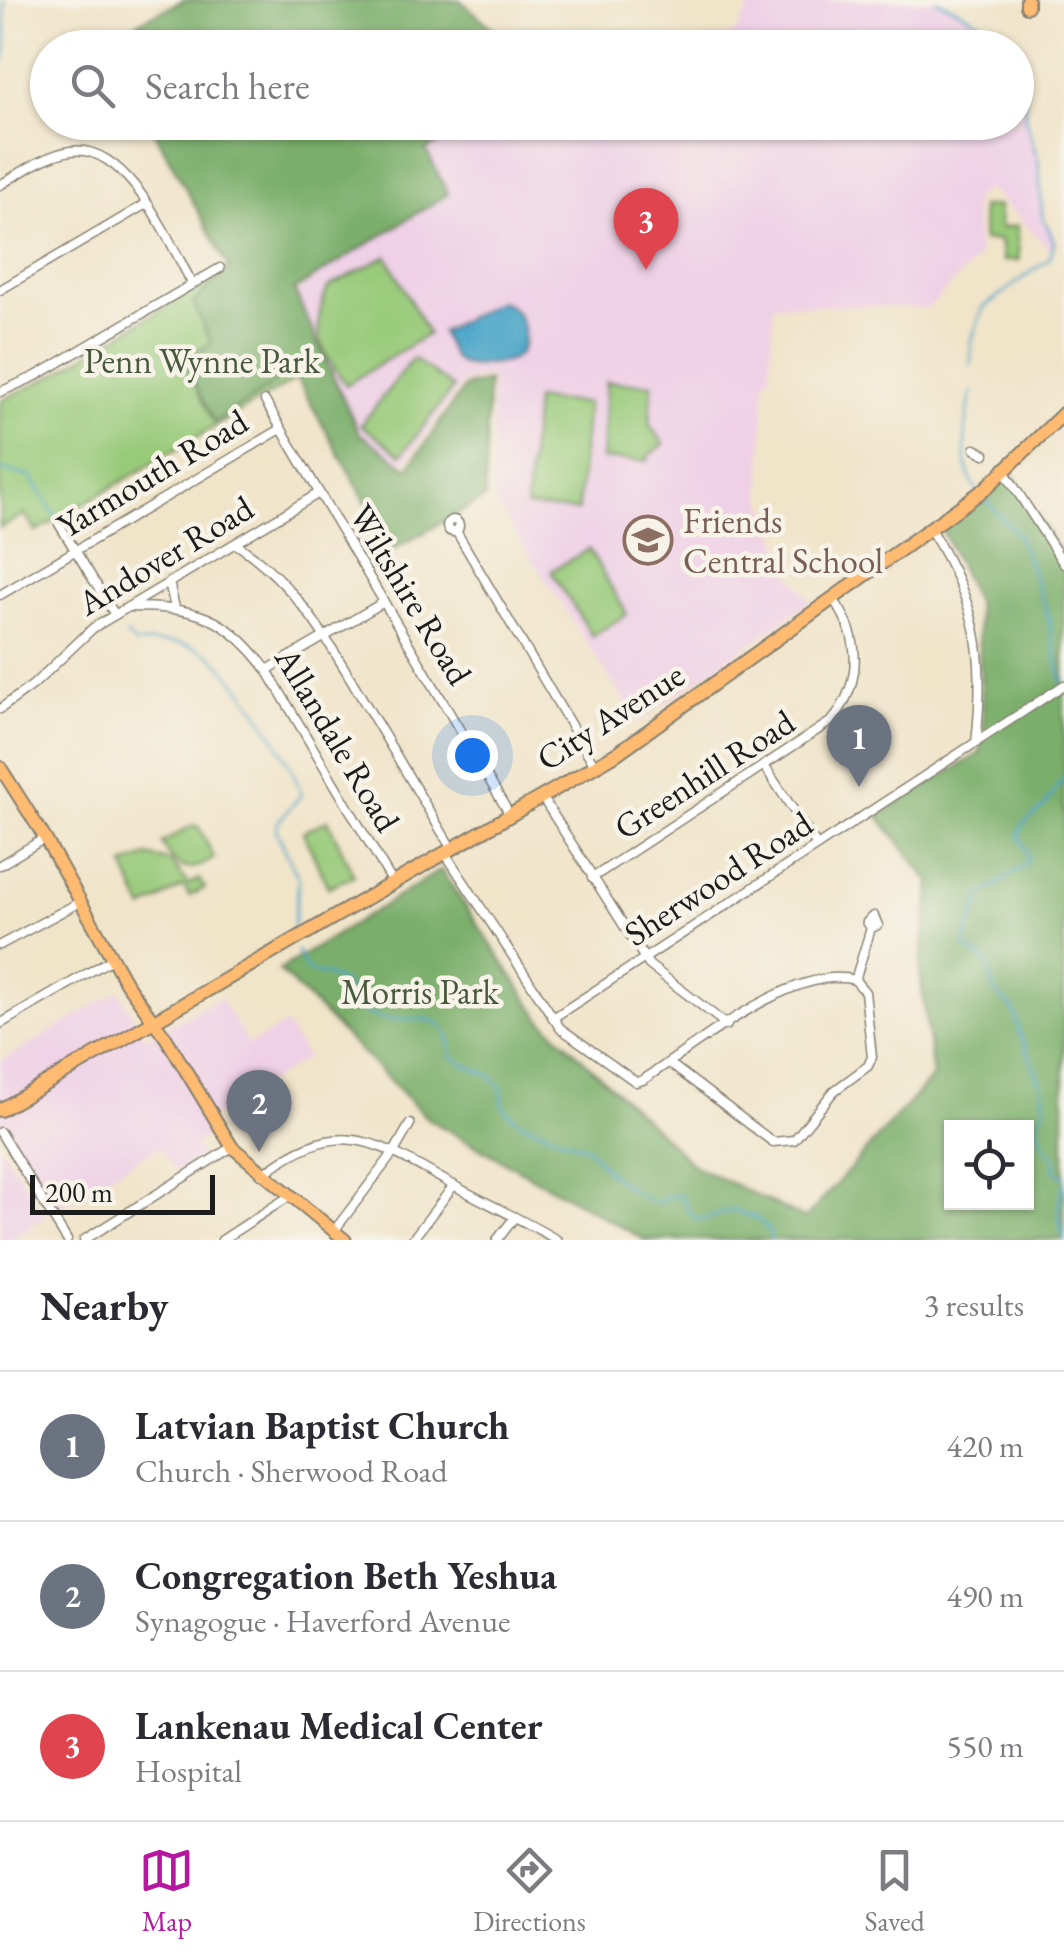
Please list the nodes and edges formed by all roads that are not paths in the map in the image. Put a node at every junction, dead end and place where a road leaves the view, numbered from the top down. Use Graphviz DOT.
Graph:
graph roads {
  1 [pos="0,184"];
  2 [pos="146,204"];
  3 [pos="220,268"];
  4 [pos="192,282"];
  5 [pos="0,290"];
  6 [pos="0,392"];
  7 [pos="265,401"];
  8 [pos="1064,413"];
  9 [pos="281,429"];
  10 [pos="974,449"];
  11 [pos="985,454"];
  12 [pos="1004,471"];
  13 [pos="320,494"];
  14 [pos="59,524"];
  15 [pos="930,529"];
  16 [pos="456,532"];
  17 [pos="236,544"];
  18 [pos="76,551"];
  19 [pos="1064,564"];
  20 [pos="170,582"];
  21 [pos="0,596"];
  22 [pos="832,599"];
  23 [pos="384,602"];
  24 [pos="128,607"];
  25 [pos="175,608"];
  26 [pos="115,616"];
  27 [pos="325,636"];
  28 [pos="267,670"];
  29 [pos="1061,687"];
  30 [pos="0,710"];
  31 [pos="976,742"];
  32 [pos="595,766"];
  33 [pos="0,767"];
  34 [pos="765,767"];
  35 [pos="5,782"];
  36 [pos="542,797"];
  37 [pos="510,815"];
  38 [pos="45,838"];
  39 [pos="817,846"];
  40 [pos="449,851"];
  41 [pos="0,865"];
  42 [pos="592,878"];
  43 [pos="393,883"];
  44 [pos="80,902"];
  45 [pos="871,928"];
  46 [pos="0,945"];
  47 [pos="112,958"];
  48 [pos="646,958"];
  49 [pos="856,980"];
  50 [pos="553,1018"];
  51 [pos="154,1021"];
  52 [pos="0,1024"];
  53 [pos="728,1025"];
  54 [pos="669,1063"];
  55 [pos="0,1110"];
  56 [pos="410,1124"];
  57 [pos="0,1132"];
  58 [pos="232,1147"];
  59 [pos="394,1152"];
  60 [pos="262,1175"];
  61 [pos="454,1185"];
  62 [pos="288,1196"];
  63 [pos="515,1217"];
  64 [pos="339,1236"];
  65 [pos="67,1240"];
  66 [pos="84,1240"];
  67 [pos="222,1240"];
  68 [pos="412,1240"];
  69 [pos="497,1240"];
  70 [pos="557,1240"];
  1 -- 2 [label="street"];
  2 -- 4 [label="street"];
  2 -- 5 [label="street"];
  3 -- 4 [label="street"];
  4 -- 6 [label="street"];
  7 -- 9 [label="street, Wiltshire Road"];
  8 -- 12 [label="highway, City Avenue"];
  9 -- 13 [label="street, Wiltshire Road"];
  9 -- 18 [label="street, Yarmouth Road"];
  10 -- 11 [label="street"];
  12 -- 15 [label="highway, City Avenue"];
  12 -- 19 [label="street"];
  13 -- 17 [label="street, Andover Road"];
  13 -- 23 [label="street, Wiltshire Road"];
  14 -- 18 [label="street"];
  15 -- 22 [label="highway, City Avenue"];
  15 -- 31 [label="street"];
  16 -- 32 [label="street"];
  17 -- 20 [label="street, Andover Road"];
  17 -- 27 [label="street"];
  18 -- 21 [label="street, Yarmouth Road"];
  18 -- 26 [label="street"];
  20 -- 24 [label="street, Andover Road"];
  20 -- 25 [label="street"];
  22 -- 32 [label="highway, City Avenue"];
  22 -- 34 [label="street, Greenhill Road"];
  23 -- 27 [label="street"];
  23 -- 37 [label="street, Wiltshire Road"];
  24 -- 25 [label="street, Allandale Road"];
  24 -- 26 [label="street, Andover Road"];
  25 -- 28 [label="street, Allandale Road"];
  26 -- 30 [label="street, Andover Road"];
  27 -- 28 [label="street"];
  27 -- 40 [label="street"];
  28 -- 43 [label="street, Allandale Road"];
  29 -- 31 [label="street, Sherwood Road"];
  31 -- 39 [label="street, Sherwood Road"];
  32 -- 36 [label="highway, City Avenue"];
  33 -- 35 [label="main road"];
  34 -- 39 [label="street"];
  34 -- 42 [label="street, Greenhill Road"];
  35 -- 38 [label="main road"];
  36 -- 37 [label="highway, City Avenue"];
  36 -- 42 [label="street"];
  37 -- 40 [label="highway, City Avenue"];
  38 -- 41 [label="street"];
  38 -- 44 [label="main road"];
  39 -- 48 [label="street, Sherwood Road"];
  40 -- 43 [label="highway, City Avenue"];
  40 -- 50 [label="street"];
  42 -- 48 [label="street"];
  43 -- 51 [label="highway, City Avenue"];
  44 -- 46 [label="street"];
  44 -- 47 [label="main road"];
  45 -- 49 [label="street"];
  47 -- 51 [label="main road"];
  47 -- 52 [label="street"];
  48 -- 50 [label="street, Sherwood Road"];
  48 -- 53 [label="street"];
  49 -- 53 [label="street"];
  49 -- 54 [label="street"];
  50 -- 54 [label="street"];
  51 -- 55 [label="highway, City Avenue"];
  51 -- 58 [label="main road"];
  53 -- 54 [label="street"];
  56 -- 59 [label="street"];
  57 -- 65 [label="street"];
  58 -- 60 [label="main road"];
  58 -- 66 [label="street"];
  59 -- 60 [label="street"];
  59 -- 61 [label="street"];
  59 -- 64 [label="street"];
  60 -- 62 [label="main road"];
  61 -- 63 [label="street"];
  61 -- 68 [label="street"];
  62 -- 64 [label="main road"];
  62 -- 67 [label="street"];
  63 -- 69 [label="street"];
  63 -- 70 [label="street"];
}
